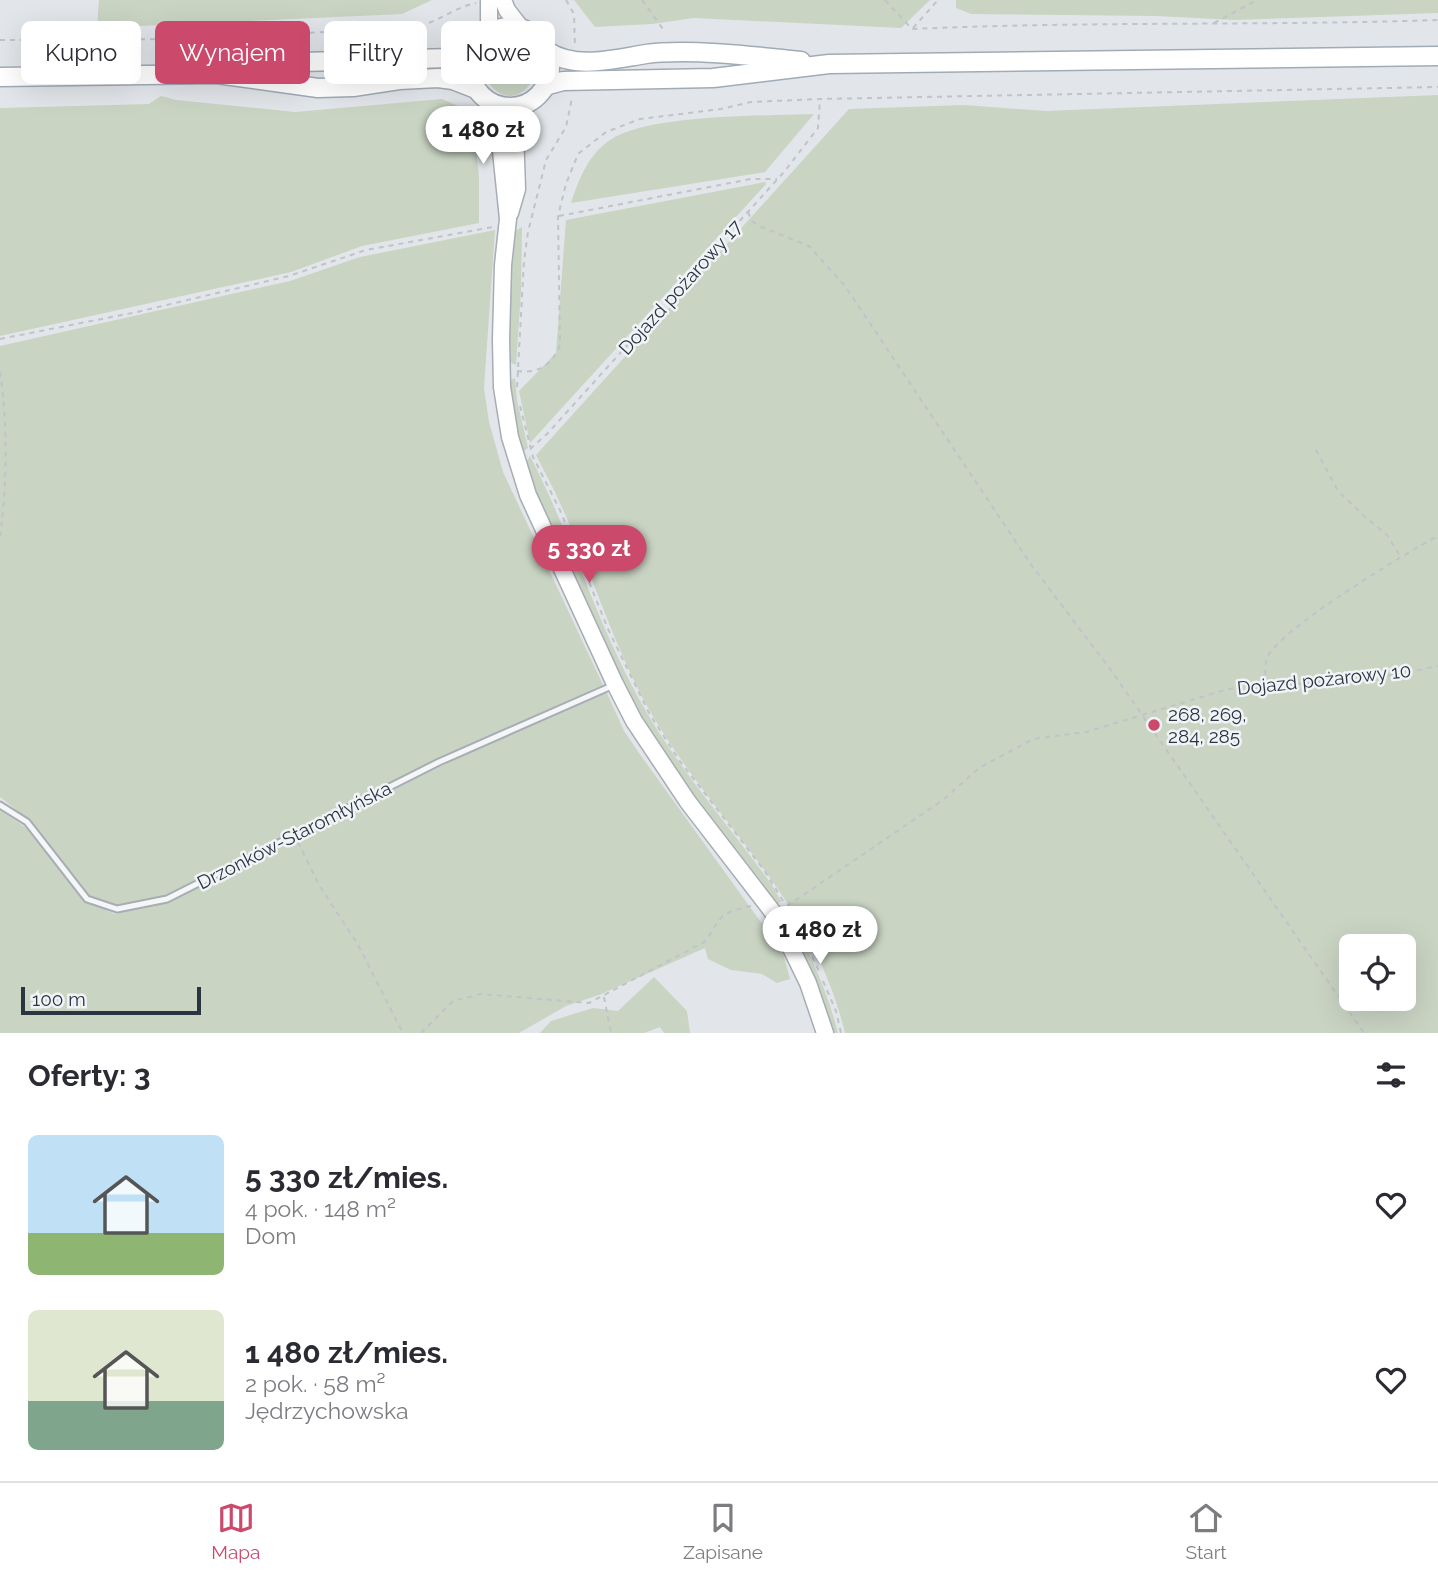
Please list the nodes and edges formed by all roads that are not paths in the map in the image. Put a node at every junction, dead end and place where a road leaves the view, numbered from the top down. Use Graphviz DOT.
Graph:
graph roads {
  1 [pos="489,0"];
  2 [pos="503,0"];
  3 [pos="489,21"];
  4 [pos="516,21"];
  5 [pos="555,55"];
  6 [pos="1438,56"];
  7 [pos="441,58"];
  8 [pos="310,62"];
  9 [pos="829,64"];
  10 [pos="155,75"];
  11 [pos="0,77"];
  12 [pos="289,84"];
  13 [pos="474,84"];
  14 [pos="545,86"];
  15 [pos="476,89"];
  16 [pos="491,103"];
  17 [pos="520,106"];
  18 [pos="508,222"];
  19 [pos="615,684"];
  20 [pos="0,806"];
  21 [pos="825,1033"];
  1 -- 3 [label="main road"];
  2 -- 4 [label="main road"];
  5 -- 9 [label="main road"];
  6 -- 9 [label="main road"];
  7 -- 8 [label="main road"];
  9 -- 14 [label="main road"];
  10 -- 11 [label="main road"];
  12 -- 15 [label="main road"];
  13 -- 15 [label="main road"];
  14 -- 17 [label="main road"];
  15 -- 16 [label="main road"];
  16 -- 17 [label="main road"];
  16 -- 18 [label="main road"];
  17 -- 18 [label="main road"];
  18 -- 19 [label="main road"];
  19 -- 20 [label="lane, Drzonków-Staromłyńska"];
  19 -- 21 [label="main road"];
}
